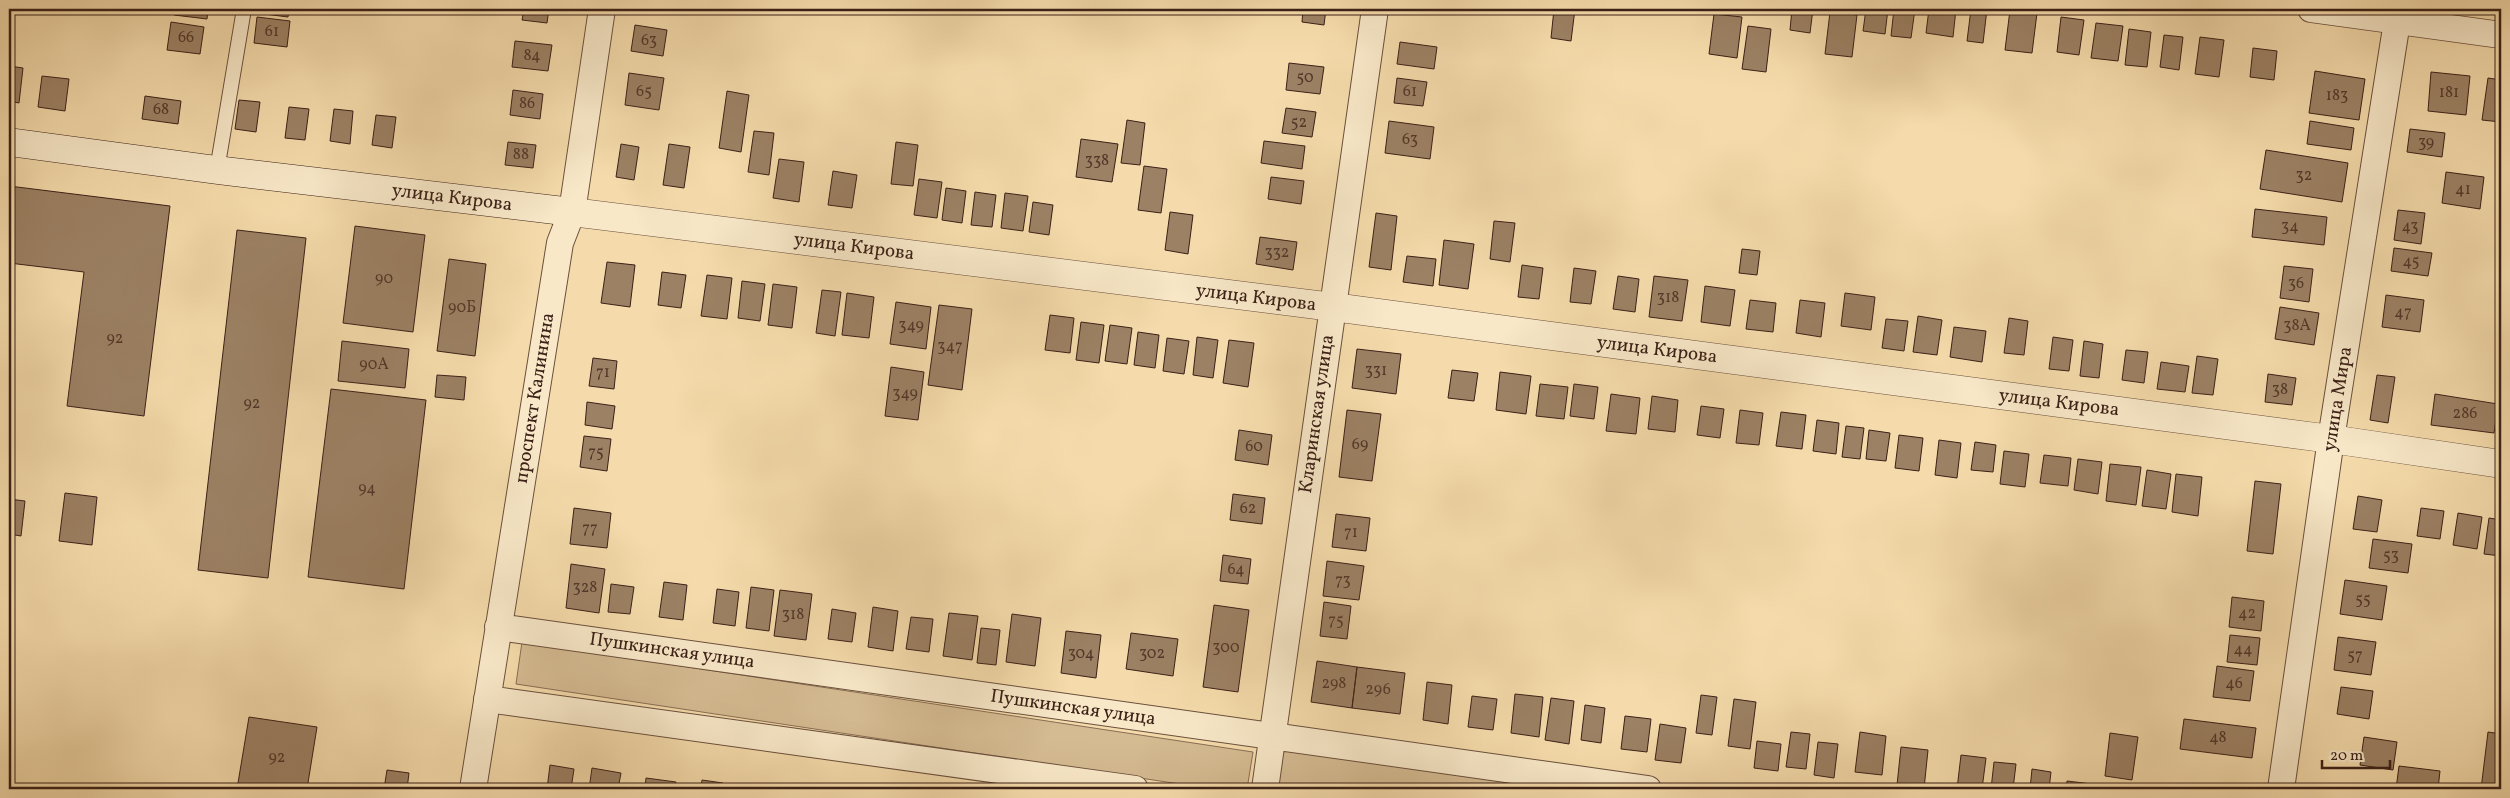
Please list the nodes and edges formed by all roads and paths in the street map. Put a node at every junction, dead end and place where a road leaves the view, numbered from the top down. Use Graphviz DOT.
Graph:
graph roads {
  1 [pos="244,9"];
  2 [pos="602,9"];
  3 [pos="1376,9"];
  4 [pos="2310,9"];
  5 [pos="2398,15"];
  6 [pos="2501,35"];
  7 [pos="9,142"];
  8 [pos="217,170"];
  9 [pos="572,212"];
  10 [pos="1333,308"];
  11 [pos="2331,439"];
  12 [pos="2501,464"];
  13 [pos="498,627"];
  14 [pos="487,699"];
  15 [pos="1271,736"];
  16 [pos="473,789"];
  17 [pos="1135,789"];
  18 [pos="1265,789"];
  19 [pos="1648,789"];
  20 [pos="2281,789"];
  1 -- 8 [label="lane"];
  2 -- 9 [label="street, проспект Калинина"];
  3 -- 10 [label="street, Кларинская улица"];
  4 -- 5 [label="street"];
  5 -- 6 [label="street"];
  5 -- 11 [label="street, улица Мира"];
  7 -- 8 [label="street, улица Кирова"];
  8 -- 9 [label="street, улица Кирова"];
  9 -- 10 [label="street, улица Кирова"];
  9 -- 13 [label="street, проспект Калинина"];
  10 -- 11 [label="street, улица Кирова"];
  10 -- 15 [label="street, Кларинская улица"];
  11 -- 12 [label="street, улица Кирова"];
  11 -- 20 [label="street, улица Мира"];
  13 -- 14 [label="street, проспект Калинина"];
  13 -- 15 [label="street, Пушкинская улица"];
  14 -- 16 [label="street, проспект Калинина"];
  14 -- 17 [label="street"];
  15 -- 18 [label="street, Кларинская улица"];
  15 -- 19 [label="street, Пушкинская улица"];
}
